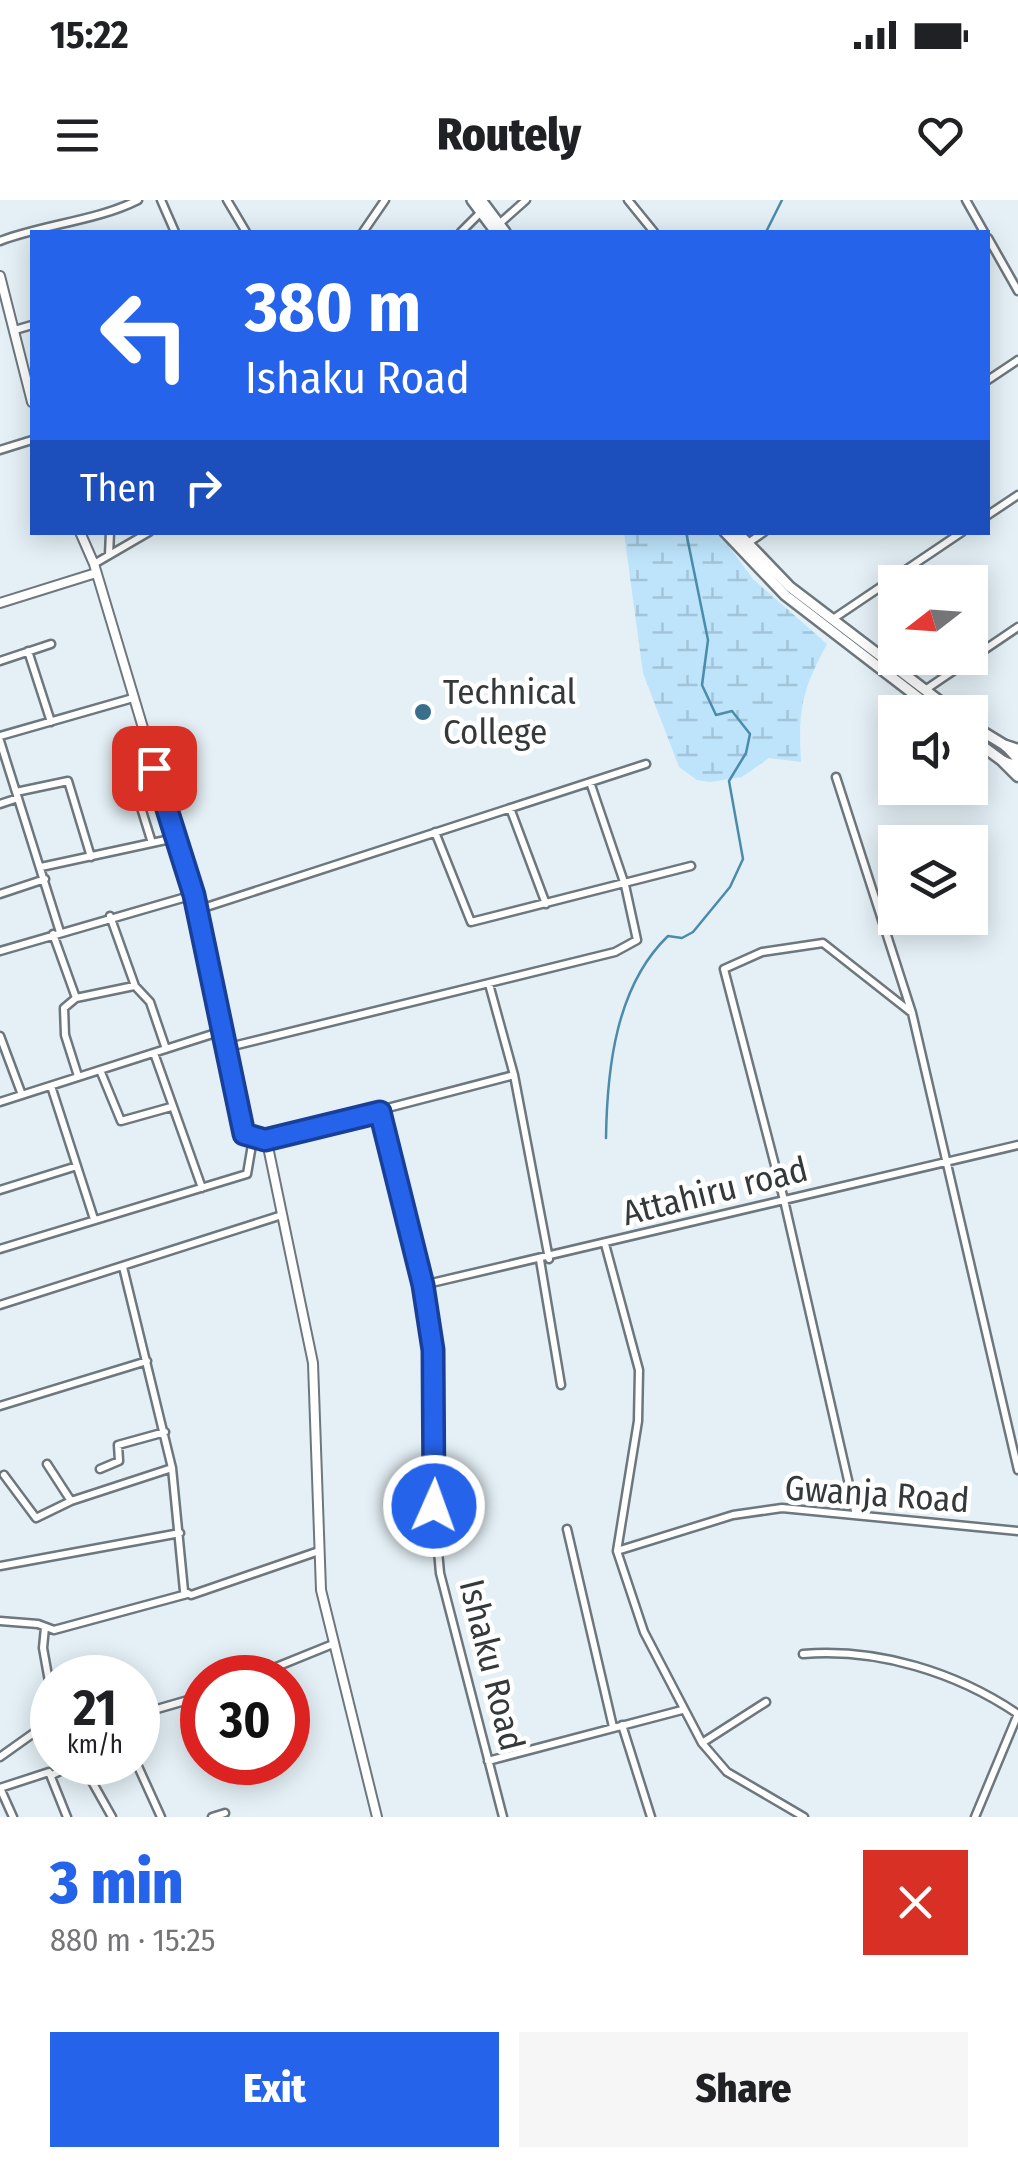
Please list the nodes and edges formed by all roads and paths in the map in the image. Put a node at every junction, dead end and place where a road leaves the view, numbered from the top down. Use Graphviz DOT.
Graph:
graph roads {
  1 [pos="138,200"];
  2 [pos="160,200"];
  3 [pos="227,200"];
  4 [pos="385,200"];
  5 [pos="472,200"];
  6 [pos="481,200"];
  7 [pos="526,200"];
  8 [pos="628,200"];
  9 [pos="966,200"];
  10 [pos="481,212"];
  11 [pos="173,230"];
  12 [pos="245,230"];
  13 [pos="365,230"];
  14 [pos="464,230"];
  15 [pos="500,230"];
  16 [pos="652,230"];
  17 [pos="983,230"];
  18 [pos="0,242"];
  19 [pos="990,242"];
  20 [pos="0,276"];
  21 [pos="1018,291"];
  22 [pos="4,314"];
  23 [pos="30,326"];
  24 [pos="15,330"];
  25 [pos="1018,360"];
  26 [pos="990,379"];
  27 [pos="30,394"];
  28 [pos="30,441"];
  29 [pos="0,450"];
  30 [pos="1018,495"];
  31 [pos="990,514"];
  32 [pos="81,535"];
  33 [pos="110,535"];
  34 [pos="144,535"];
  35 [pos="728,535"];
  36 [pos="739,535"];
  37 [pos="760,535"];
  38 [pos="958,535"];
  39 [pos="746,544"];
  40 [pos="109,556"];
  41 [pos="95,568"];
  42 [pos="0,604"];
  43 [pos="832,620"];
  44 [pos="1018,627"];
  45 [pos="51,644"];
  46 [pos="28,651"];
  47 [pos="0,661"];
  48 [pos="924,690"];
  49 [pos="916,695"];
  50 [pos="931,695"];
  51 [pos="133,698"];
  52 [pos="51,722"];
  53 [pos="144,732"];
  54 [pos="988,735"];
  55 [pos="0,739"];
  56 [pos="1006,746"];
  57 [pos="1018,750"];
  58 [pos="988,751"];
  59 [pos="1018,759"];
  60 [pos="1004,762"];
  61 [pos="646,764"];
  62 [pos="1018,766"];
  63 [pos="1018,776"];
  64 [pos="836,777"];
  65 [pos="590,782"];
  66 [pos="17,795"];
  67 [pos="0,804"];
  68 [pos="510,808"];
  69 [pos="435,832"];
  70 [pos="175,838"];
  71 [pos="152,843"];
  72 [pos="91,857"];
  73 [pos="692,866"];
  74 [pos="42,867"];
  75 [pos="45,879"];
  76 [pos="624,885"];
  77 [pos="0,894"];
  78 [pos="194,895"];
  79 [pos="546,904"];
  80 [pos="197,910"];
  81 [pos="110,916"];
  82 [pos="56,933"];
  83 [pos="0,951"];
  84 [pos="489,984"];
  85 [pos="135,986"];
  86 [pos="76,998"];
  87 [pos="912,1013"];
  88 [pos="222,1031"];
  89 [pos="0,1036"];
  90 [pos="226,1048"];
  91 [pos="166,1049"];
  92 [pos="154,1053"];
  93 [pos="100,1070"];
  94 [pos="514,1075"];
  95 [pos="78,1076"];
  96 [pos="51,1086"];
  97 [pos="22,1095"];
  98 [pos="0,1102"];
  99 [pos="171,1107"];
  100 [pos="380,1112"];
  101 [pos="248,1136"];
  102 [pos="265,1140"];
  103 [pos="1018,1145"];
  104 [pos="948,1160"];
  105 [pos="77,1166"];
  106 [pos="202,1188"];
  107 [pos="0,1190"];
  108 [pos="784,1200"];
  109 [pos="282,1215"];
  110 [pos="94,1219"];
  111 [pos="605,1244"];
  112 [pos="0,1249"];
  113 [pos="544,1260"];
  114 [pos="123,1267"];
  115 [pos="423,1285"];
  116 [pos="0,1305"];
  117 [pos="147,1361"];
  118 [pos="561,1385"];
  119 [pos="0,1406"];
  120 [pos="164,1432"];
  121 [pos="48,1464"];
  122 [pos="100,1468"];
  123 [pos="172,1468"];
  124 [pos="1018,1470"];
  125 [pos="4,1475"];
  126 [pos="71,1501"];
  127 [pos="856,1515"];
  128 [pos="567,1530"];
  129 [pos="1018,1531"];
  130 [pos="180,1532"];
  131 [pos="319,1551"];
  132 [pos="617,1551"];
  133 [pos="0,1566"];
  134 [pos="187,1594"];
  135 [pos="0,1620"];
  136 [pos="45,1627"];
  137 [pos="333,1644"];
  138 [pos="803,1654"];
  139 [pos="44,1655"];
  140 [pos="306,1655"];
  141 [pos="766,1702"];
  142 [pos="682,1710"];
  143 [pos="1018,1714"];
  144 [pos="622,1725"];
  145 [pos="613,1727"];
  146 [pos="30,1736"];
  147 [pos="702,1743"];
  148 [pos="0,1757"];
  149 [pos="488,1762"];
  150 [pos="30,1780"];
  151 [pos="56,1785"];
  152 [pos="93,1785"];
  153 [pos="147,1785"];
  154 [pos="0,1788"];
  155 [pos="225,1813"];
  156 [pos="12,1817"];
  157 [pos="67,1817"];
  158 [pos="112,1817"];
  159 [pos="162,1817"];
  160 [pos="212,1817"];
  161 [pos="377,1817"];
  162 [pos="503,1817"];
  163 [pos="651,1817"];
  164 [pos="804,1817"];
  165 [pos="975,1817"];
  1 -- 18 [label="street"];
  2 -- 11 [label="street"];
  3 -- 12 [label="street"];
  4 -- 13 [label="street"];
  5 -- 10 [label="main road"];
  6 -- 15 [label="main road"];
  7 -- 15 [label="street"];
  8 -- 16 [label="street"];
  9 -- 17 [label="street"];
  10 -- 14 [label="street"];
  10 -- 15 [label="main road"];
  19 -- 21 [label="street"];
  20 -- 22 [label="street"];
  22 -- 24 [label="street"];
  23 -- 24 [label="street"];
  24 -- 27 [label="street"];
  25 -- 26 [label="street"];
  28 -- 29 [label="street"];
  30 -- 31 [label="street"];
  32 -- 41 [label="street"];
  33 -- 40 [label="street"];
  34 -- 40 [label="street"];
  35 -- 49 [label="main road"];
  36 -- 39 [label="main road"];
  37 -- 39 [label="street"];
  38 -- 43 [label="street"];
  39 -- 43 [label="main road"];
  40 -- 41 [label="street"];
  41 -- 42 [label="street"];
  41 -- 51 [label="street"];
  43 -- 48 [label="main road"];
  44 -- 48 [label="street"];
  45 -- 46 [label="street"];
  46 -- 47 [label="street"];
  46 -- 52 [label="street"];
  48 -- 50 [label="main road"];
  51 -- 52 [label="street"];
  51 -- 53 [label="street"];
  52 -- 55 [label="street"];
  53 -- 70 [label="street"];
  53 -- 71 [label="street"];
  54 -- 56 [label="main road"];
  55 -- 66 [label="street"];
  56 -- 57 [label="main road"];
  56 -- 59 [label="main road"];
  58 -- 60 [label="main road"];
  60 -- 62 [label="main road"];
  60 -- 63 [label="main road"];
  61 -- 65 [label="street"];
  64 -- 87 [label="street"];
  65 -- 68 [label="street"];
  65 -- 76 [label="street"];
  66 -- 67 [label="street"];
  66 -- 72 [label="street"];
  66 -- 74 [label="street"];
  68 -- 69 [label="street"];
  68 -- 79 [label="street"];
  69 -- 79 [label="street"];
  69 -- 80 [label="street"];
  70 -- 71 [label="street"];
  70 -- 78 [label="street"];
  71 -- 72 [label="street"];
  72 -- 74 [label="street"];
  73 -- 76 [label="street"];
  74 -- 75 [label="street"];
  75 -- 77 [label="street"];
  75 -- 82 [label="street"];
  76 -- 79 [label="street"];
  76 -- 84 [label="street"];
  78 -- 80 [label="street"];
  78 -- 81 [label="street"];
  80 -- 88 [label="street"];
  81 -- 82 [label="street"];
  81 -- 85 [label="street"];
  82 -- 83 [label="street"];
  82 -- 86 [label="street"];
  84 -- 90 [label="street"];
  84 -- 94 [label="street"];
  85 -- 86 [label="street"];
  85 -- 91 [label="street"];
  86 -- 95 [label="street"];
  87 -- 104 [label="street"];
  87 -- 108 [label="street"];
  88 -- 90 [label="street"];
  88 -- 91 [label="street"];
  89 -- 97 [label="street"];
  90 -- 101 [label="street"];
  91 -- 92 [label="street"];
  92 -- 93 [label="street"];
  92 -- 99 [label="street"];
  93 -- 95 [label="street"];
  93 -- 99 [label="street"];
  94 -- 100 [label="street"];
  94 -- 113 [label="street"];
  95 -- 96 [label="street"];
  96 -- 97 [label="street"];
  96 -- 105 [label="street"];
  97 -- 98 [label="street"];
  99 -- 106 [label="street"];
  100 -- 102 [label="street"];
  100 -- 115 [label="street, Ishaku Road"];
  101 -- 102 [label="street"];
  101 -- 106 [label="street"];
  102 -- 109 [label="street"];
  103 -- 104 [label="street, Attahiru road"];
  104 -- 108 [label="street, Attahiru road"];
  104 -- 124 [label="street"];
  105 -- 107 [label="street"];
  105 -- 110 [label="street"];
  106 -- 110 [label="street"];
  108 -- 111 [label="street, Attahiru road"];
  108 -- 127 [label="street"];
  109 -- 114 [label="street"];
  109 -- 131 [label="street"];
  110 -- 112 [label="street"];
  111 -- 113 [label="street, Attahiru road"];
  111 -- 132 [label="street"];
  113 -- 115 [label="street, Attahiru road"];
  113 -- 118 [label="street"];
  114 -- 116 [label="street"];
  114 -- 117 [label="street"];
  115 -- 149 [label="street, Ishaku Road"];
  117 -- 119 [label="street"];
  117 -- 120 [label="street"];
  120 -- 122 [label="street"];
  120 -- 123 [label="street"];
  121 -- 126 [label="street"];
  123 -- 126 [label="street"];
  123 -- 130 [label="street"];
  125 -- 126 [label="street"];
  127 -- 129 [label="street, Gwanja Road"];
  127 -- 132 [label="street, Gwanja Road"];
  128 -- 145 [label="street"];
  130 -- 133 [label="street"];
  130 -- 134 [label="street"];
  131 -- 134 [label="street"];
  131 -- 137 [label="street"];
  132 -- 142 [label="street"];
  134 -- 136 [label="street"];
  135 -- 136 [label="street"];
  136 -- 139 [label="street"];
  137 -- 140 [label="street"];
  137 -- 161 [label="street"];
  138 -- 143 [label="street"];
  141 -- 147 [label="street"];
  142 -- 144 [label="street"];
  142 -- 147 [label="street"];
  143 -- 165 [label="street"];
  144 -- 145 [label="street"];
  144 -- 163 [label="street"];
  145 -- 149 [label="street"];
  146 -- 148 [label="street"];
  147 -- 164 [label="street"];
  149 -- 162 [label="street, Ishaku Road"];
  150 -- 154 [label="street"];
  151 -- 157 [label="street"];
  152 -- 158 [label="street"];
  153 -- 159 [label="street"];
  154 -- 156 [label="street"];
  155 -- 160 [label="street"];
}
